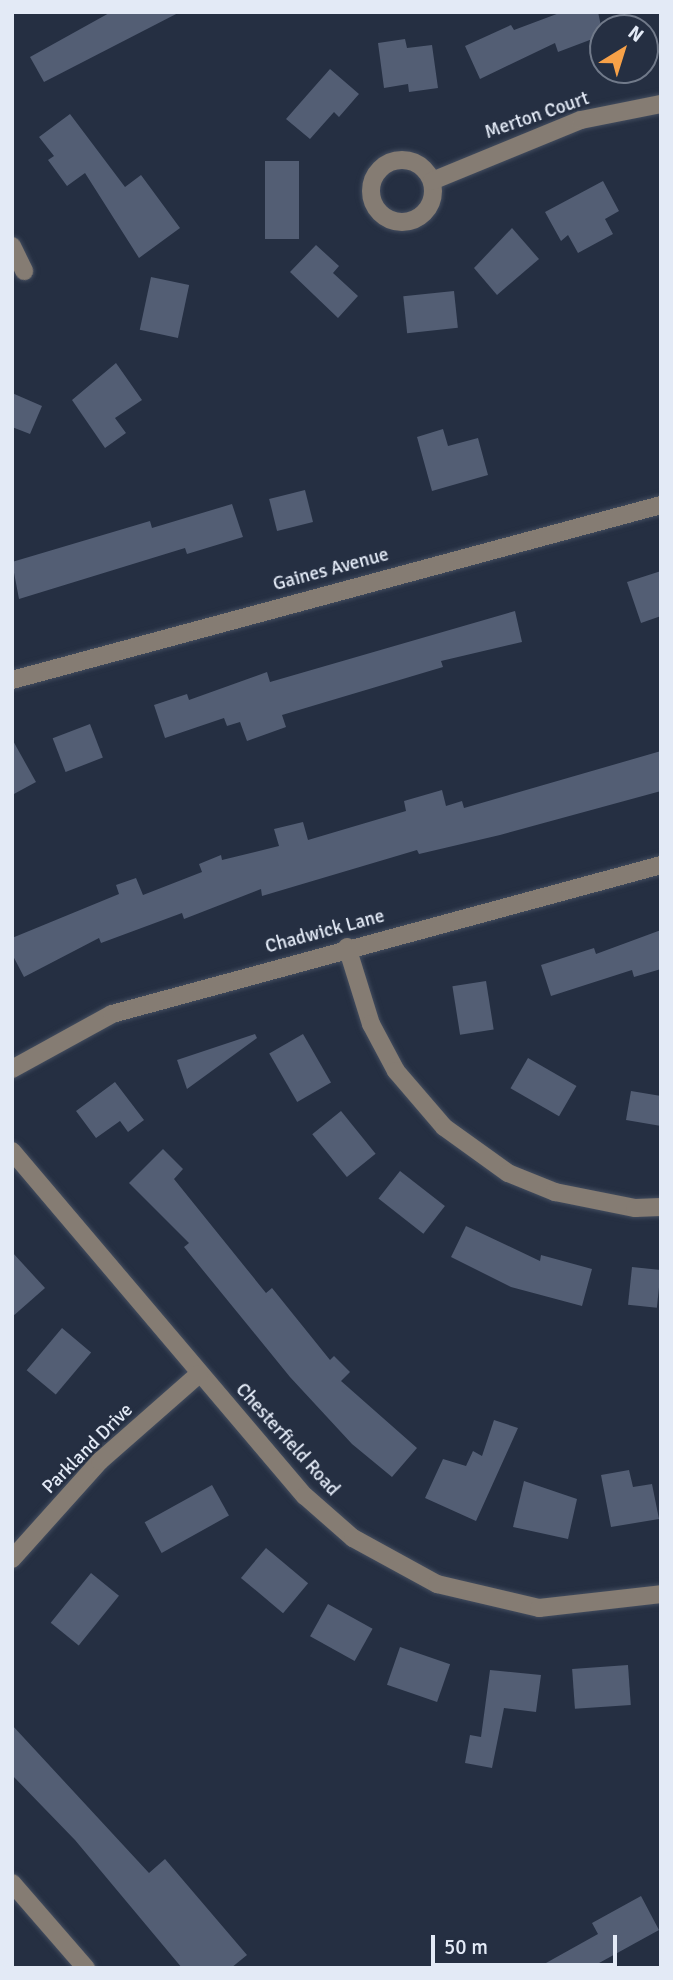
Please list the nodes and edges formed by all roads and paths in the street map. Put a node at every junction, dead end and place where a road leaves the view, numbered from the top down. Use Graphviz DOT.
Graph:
graph roads {
  1 [pos="661,104"];
  2 [pos="432,181"];
  3 [pos="12,246"];
  4 [pos="24,271"];
  5 [pos="661,505"];
  6 [pos="12,680"];
  7 [pos="661,865"];
  8 [pos="347,947"];
  9 [pos="12,1069"];
  10 [pos="12,1151"];
  11 [pos="661,1206"];
  12 [pos="199,1374"];
  13 [pos="12,1559"];
  14 [pos="661,1594"];
  15 [pos="12,1883"];
  16 [pos="86,1968"];
  1 -- 2 [label="street, Merton Court"];
  3 -- 4 [label="street"];
  5 -- 6 [label="street, Gaines Avenue"];
  7 -- 8 [label="street, Chadwick Lane"];
  8 -- 9 [label="street, Chadwick Lane"];
  8 -- 11 [label="street"];
  10 -- 12 [label="street, Chesterfield Road"];
  12 -- 13 [label="street, Parkland Drive"];
  12 -- 14 [label="street, Chesterfield Road"];
  15 -- 16 [label="street"];
}
